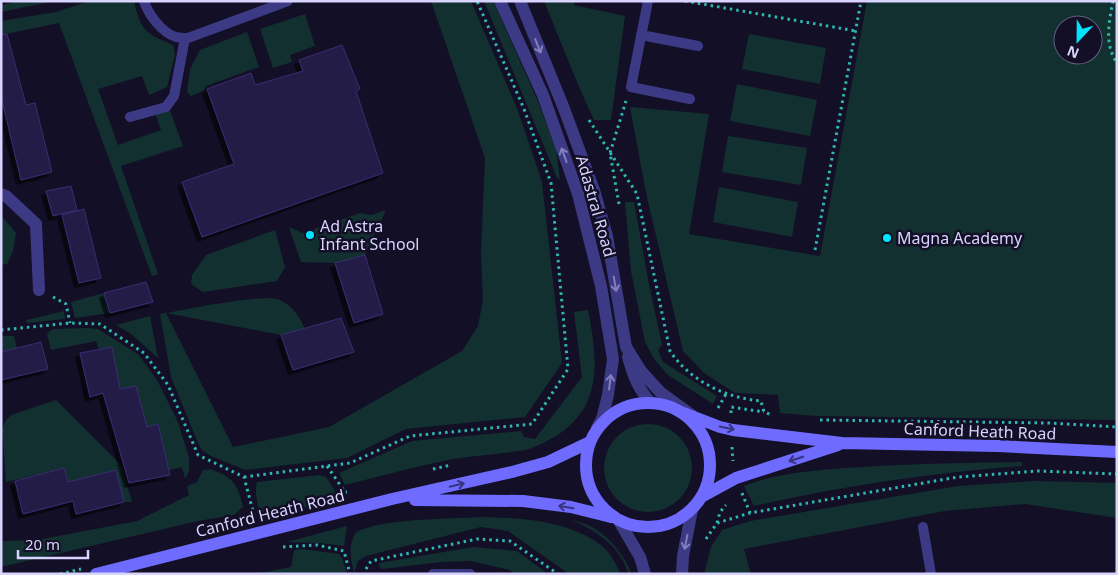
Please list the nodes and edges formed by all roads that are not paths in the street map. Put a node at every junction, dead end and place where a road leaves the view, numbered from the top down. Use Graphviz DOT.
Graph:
graph roads {
  1 [pos="144,1"];
  2 [pos="288,1"];
  3 [pos="500,1"];
  4 [pos="520,1"];
  5 [pos="648,1"];
  6 [pos="641,35"];
  7 [pos="185,38"];
  8 [pos="698,46"];
  9 [pos="690,99"];
  10 [pos="130,117"];
  11 [pos="1,194"];
  12 [pos="40,290"];
  13 [pos="626,347"];
  14 [pos="651,403"];
  15 [pos="681,412"];
  16 [pos="696,418"];
  17 [pos="597,428"];
  18 [pos="590,442"];
  19 [pos="842,444"];
  20 [pos="1117,452"];
  21 [pos="703,496"];
  22 [pos="392,499"];
  23 [pos="692,510"];
  24 [pos="616,519"];
  25 [pos="923,527"];
  26 [pos="96,574"];
  27 [pos="433,574"];
  28 [pos="470,574"];
  29 [pos="645,574"];
  30 [pos="682,574"];
  31 [pos="931,574"];
  1 -- 7 [label="lane"];
  2 -- 7 [label="lane"];
  17 -- 3 [label="street, Adastral Road, one-way"];
  4 -- 13 [label="street, one-way"];
  5 -- 6 [label="lane"];
  6 -- 8 [label="lane"];
  6 -- 9 [label="lane"];
  7 -- 10 [label="lane"];
  11 -- 12 [label="street"];
  13 -- 14 [label="street"];
  13 -- 16 [label="street"];
  14 -- 15 [label="main road"];
  14 -- 17 [label="main road"];
  15 -- 16 [label="main road, Canford Heath Road"];
  15 -- 21 [label="main road"];
  16 -- 19 [label="main road, Canford Heath Road, one-way"];
  17 -- 18 [label="main road"];
  22 -- 18 [label="main road, Canford Heath Road, one-way"];
  18 -- 24 [label="main road"];
  19 -- 20 [label="main road, Canford Heath Road"];
  19 -- 21 [label="main road, Canford Heath Road, one-way"];
  21 -- 23 [label="main road"];
  24 -- 22 [label="main road, Canford Heath Road, one-way"];
  22 -- 26 [label="main road, Canford Heath Road"];
  23 -- 24 [label="main road"];
  23 -- 30 [label="street, one-way"];
  24 -- 29 [label="street"];
  25 -- 31 [label="lane"];
  27 -- 28 [label="lane"];
}
